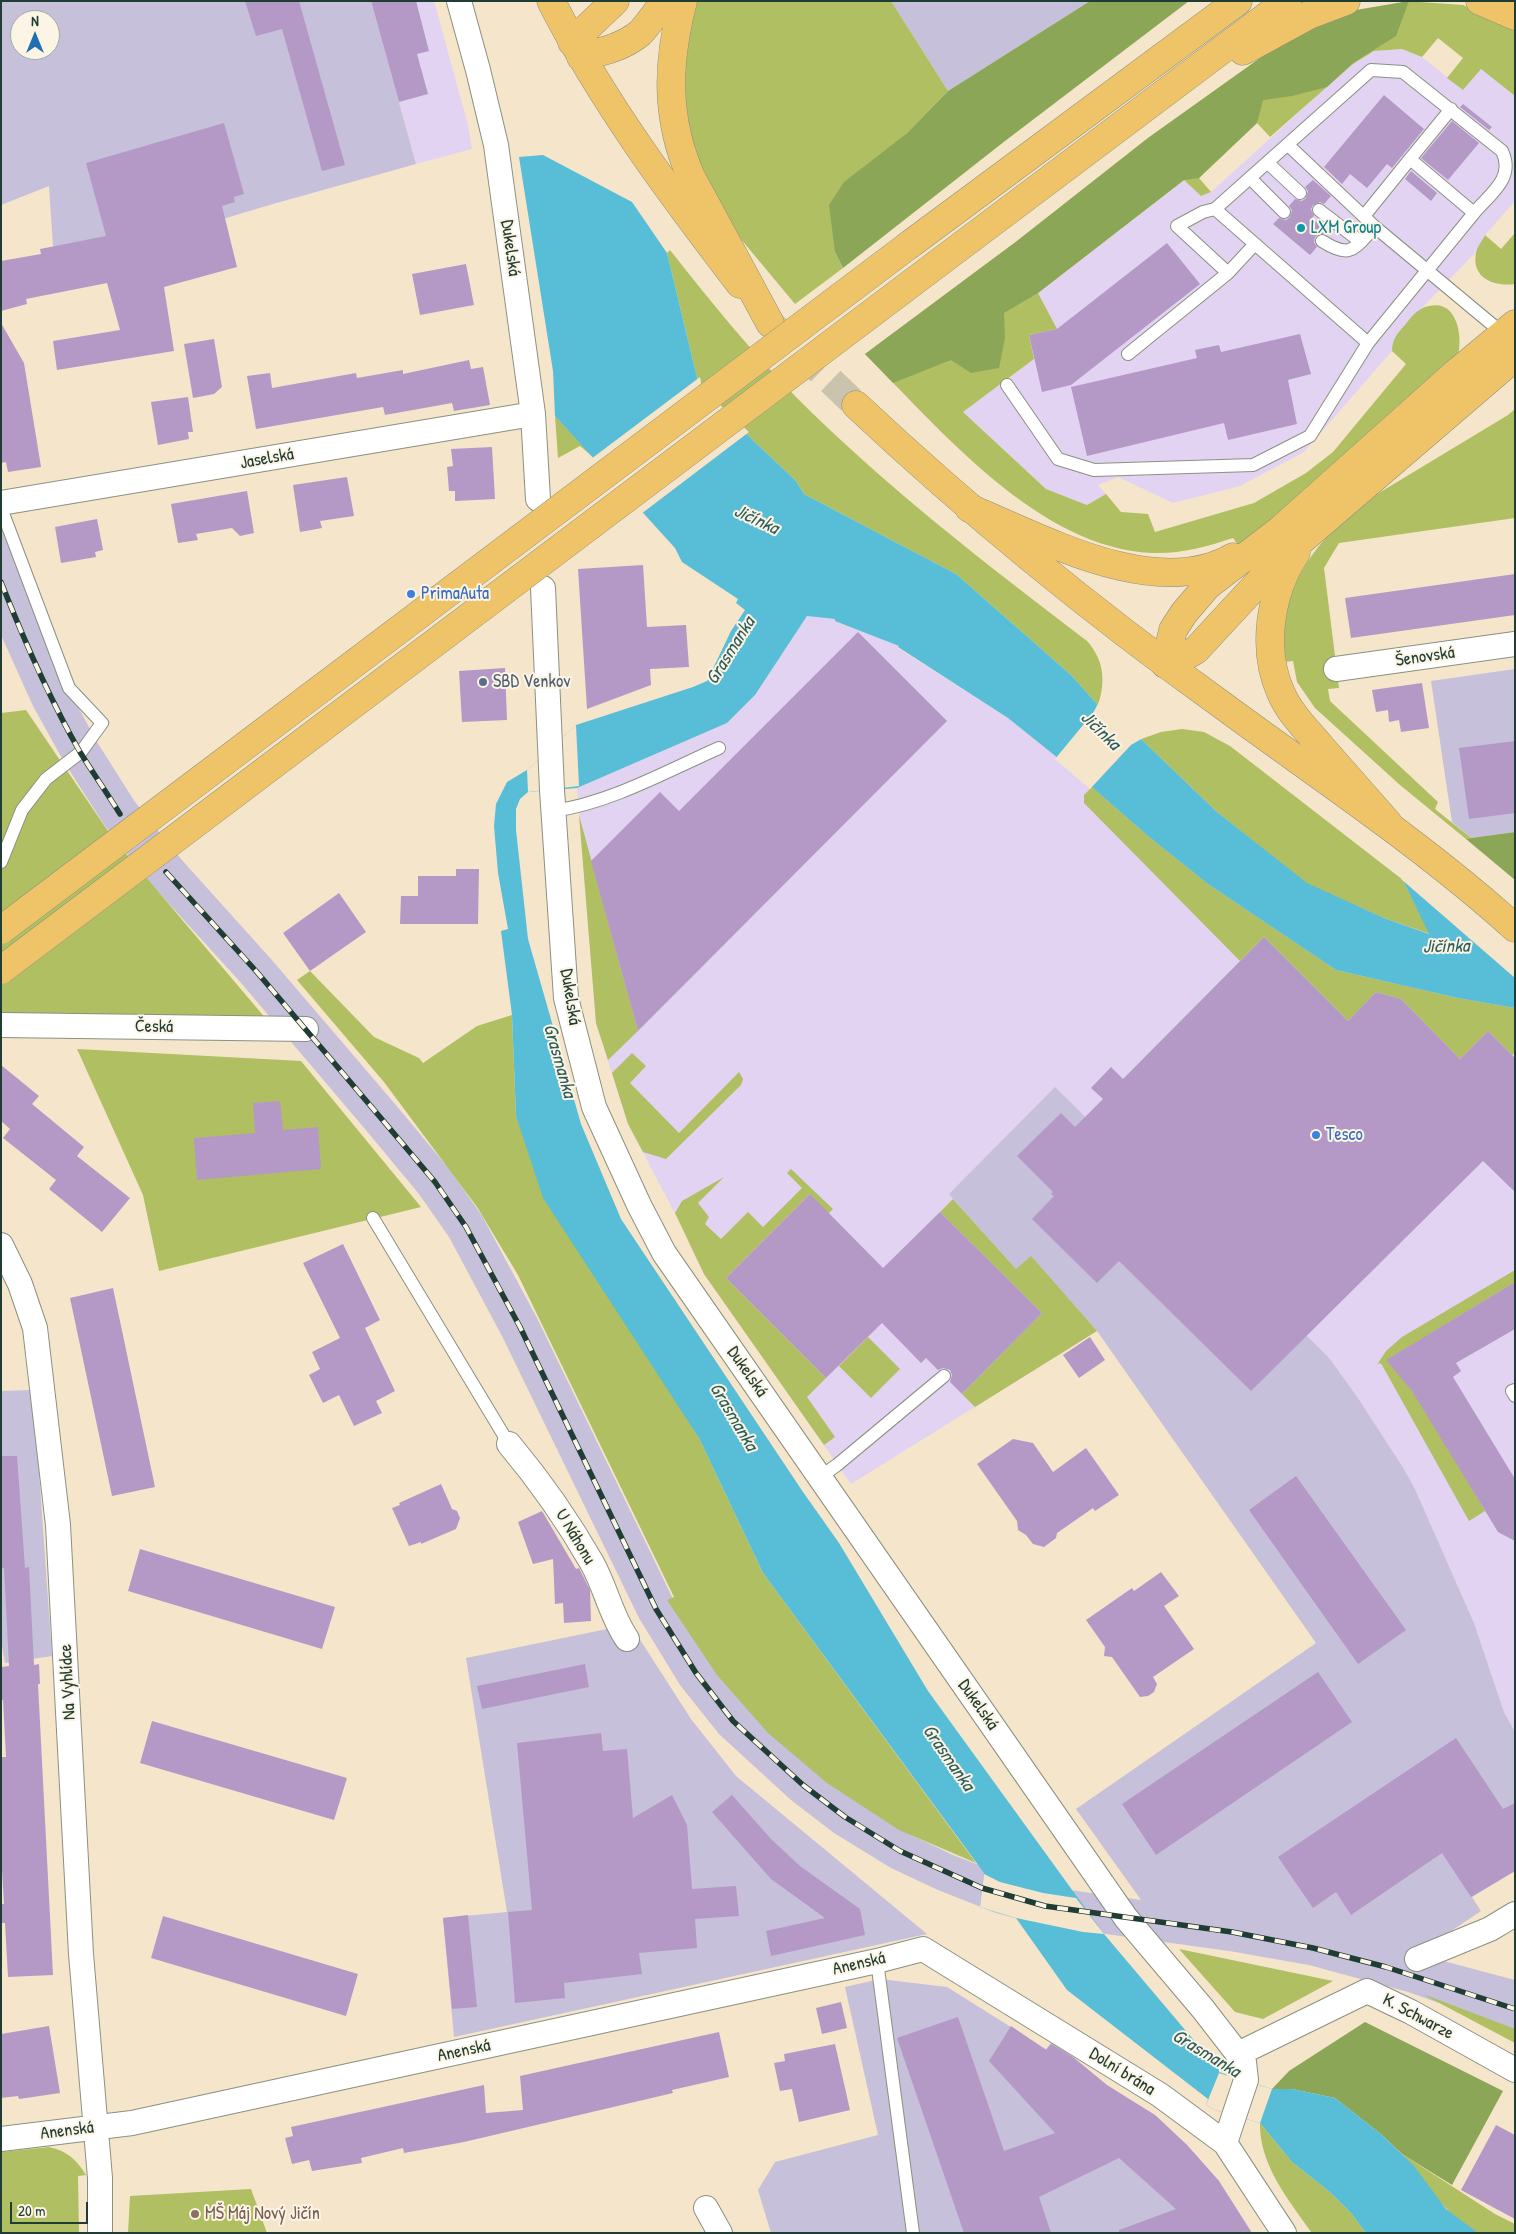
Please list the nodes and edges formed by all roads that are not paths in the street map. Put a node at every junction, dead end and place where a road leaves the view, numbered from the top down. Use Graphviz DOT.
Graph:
graph roads {
  1 [pos="459,1"];
  2 [pos="551,1"];
  3 [pos="615,1"];
  4 [pos="665,1"];
  5 [pos="683,1"];
  6 [pos="1214,1"];
  7 [pos="1238,1"];
  8 [pos="1287,1"];
  9 [pos="1346,1"];
  10 [pos="1480,1"];
  11 [pos="1515,16"];
  12 [pos="577,50"];
  13 [pos="1137,76"];
  14 [pos="1152,101"];
  15 [pos="1451,109"];
  16 [pos="1288,145"];
  17 [pos="1410,159"];
  18 [pos="1268,163"];
  19 [pos="1251,179"];
  20 [pos="1300,193"];
  21 [pos="1215,209"];
  22 [pos="1319,210"];
  23 [pos="1284,212"];
  24 [pos="1474,213"];
  25 [pos="1364,216"];
  26 [pos="1375,227"];
  27 [pos="1322,241"];
  28 [pos="1360,242"];
  29 [pos="1254,245"];
  30 [pos="1427,270"];
  31 [pos="1228,273"];
  32 [pos="1512,340"];
  33 [pos="1368,343"];
  34 [pos="1128,354"];
  35 [pos="1007,385"];
  36 [pos="856,405"];
  37 [pos="533,414"];
  38 [pos="538,498"];
  39 [pos="1,504"];
  40 [pos="1,508"];
  41 [pos="969,508"];
  42 [pos="1316,526"];
  43 [pos="1280,530"];
  44 [pos="543,588"];
  45 [pos="1515,644"];
  46 [pos="1165,664"];
  47 [pos="1336,669"];
  48 [pos="719,748"];
  49 [pos="553,801"];
  50 [pos="1388,823"];
  51 [pos="1,862"];
  52 [pos="1515,928"];
  53 [pos="1,930"];
  54 [pos="1,970"];
  55 [pos="1,1025"];
  56 [pos="306,1029"];
  57 [pos="373,1218"];
  58 [pos="1,1245"];
  59 [pos="944,1376"];
  60 [pos="1515,1390"];
  61 [pos="1515,1396"];
  62 [pos="509,1444"];
  63 [pos="820,1477"];
  64 [pos="627,1639"];
  65 [pos="1515,1914"];
  66 [pos="924,1949"];
  67 [pos="1418,1960"];
  68 [pos="877,1961"];
  69 [pos="1236,2050"];
  70 [pos="1515,2070"];
  71 [pos="95,2128"];
  72 [pos="1,2139"];
  73 [pos="1225,2143"];
  74 [pos="706,2208"];
  75 [pos="100,2233"];
  76 [pos="720,2233"];
  77 [pos="913,2233"];
  78 [pos="1284,2233"];
  1 -- 37 [label="street, Dukelská"];
  2 -- 12 [label="main road"];
  3 -- 12 [label="main road"];
  4 -- 12 [label="main road"];
  5 -- 12 [label="main road"];
  6 -- 13 [label="main road"];
  7 -- 13 [label="main road"];
  8 -- 14 [label="main road"];
  9 -- 14 [label="main road"];
  10 -- 11 [label="main road"];
  13 -- 53 [label="main road, bridge"];
  14 -- 54 [label="main road, bridge"];
  15 -- 16 [label="lane"];
  15 -- 17 [label="lane"];
  15 -- 24 [label="lane"];
  16 -- 18 [label="lane"];
  16 -- 25 [label="lane"];
  17 -- 24 [label="lane"];
  17 -- 25 [label="lane"];
  18 -- 19 [label="lane"];
  18 -- 20 [label="lane"];
  19 -- 21 [label="lane"];
  19 -- 23 [label="lane"];
  21 -- 29 [label="lane"];
  21 -- 31 [label="lane"];
  22 -- 28 [label="lane"];
  24 -- 30 [label="lane"];
  25 -- 26 [label="lane"];
  26 -- 28 [label="lane"];
  26 -- 30 [label="lane"];
  27 -- 28 [label="lane"];
  29 -- 31 [label="lane"];
  29 -- 33 [label="lane"];
  30 -- 32 [label="lane"];
  30 -- 33 [label="lane"];
  31 -- 34 [label="lane"];
  32 -- 42 [label="main road"];
  32 -- 43 [label="main road"];
  33 -- 35 [label="lane"];
  36 -- 41 [label="main road"];
  37 -- 38 [label="street, Dukelská"];
  37 -- 39 [label="street, Jaselská"];
  40 -- 51 [label="lane"];
  41 -- 43 [label="main road"];
  41 -- 46 [label="main road"];
  42 -- 46 [label="main road"];
  42 -- 50 [label="main road"];
  43 -- 46 [label="main road"];
  44 -- 49 [label="street, Dukelská"];
  45 -- 47 [label="street, Šenovská"];
  46 -- 50 [label="main road"];
  48 -- 49 [label="lane"];
  49 -- 63 [label="street, Dukelská"];
  50 -- 52 [label="main road"];
  55 -- 56 [label="street, Česká"];
  57 -- 62 [label="lane"];
  58 -- 71 [label="street, Na Vyhlídce"];
  59 -- 63 [label="lane"];
  60 -- 61 [label="lane"];
  62 -- 64 [label="street, U Náhonu"];
  63 -- 69 [label="street, Dukelská"];
  65 -- 67 [label="street"];
  66 -- 68 [label="street, Anenská"];
  66 -- 73 [label="street, Dolní brána"];
  68 -- 71 [label="street, Anenská"];
  68 -- 77 [label="lane"];
  69 -- 70 [label="street, K. Schwarze"];
  69 -- 73 [label="street"];
  71 -- 72 [label="street, Anenská"];
  71 -- 75 [label="street, Na Vyhlídce"];
  73 -- 78 [label="street, Dolní brána"];
  74 -- 76 [label="street"];
}
